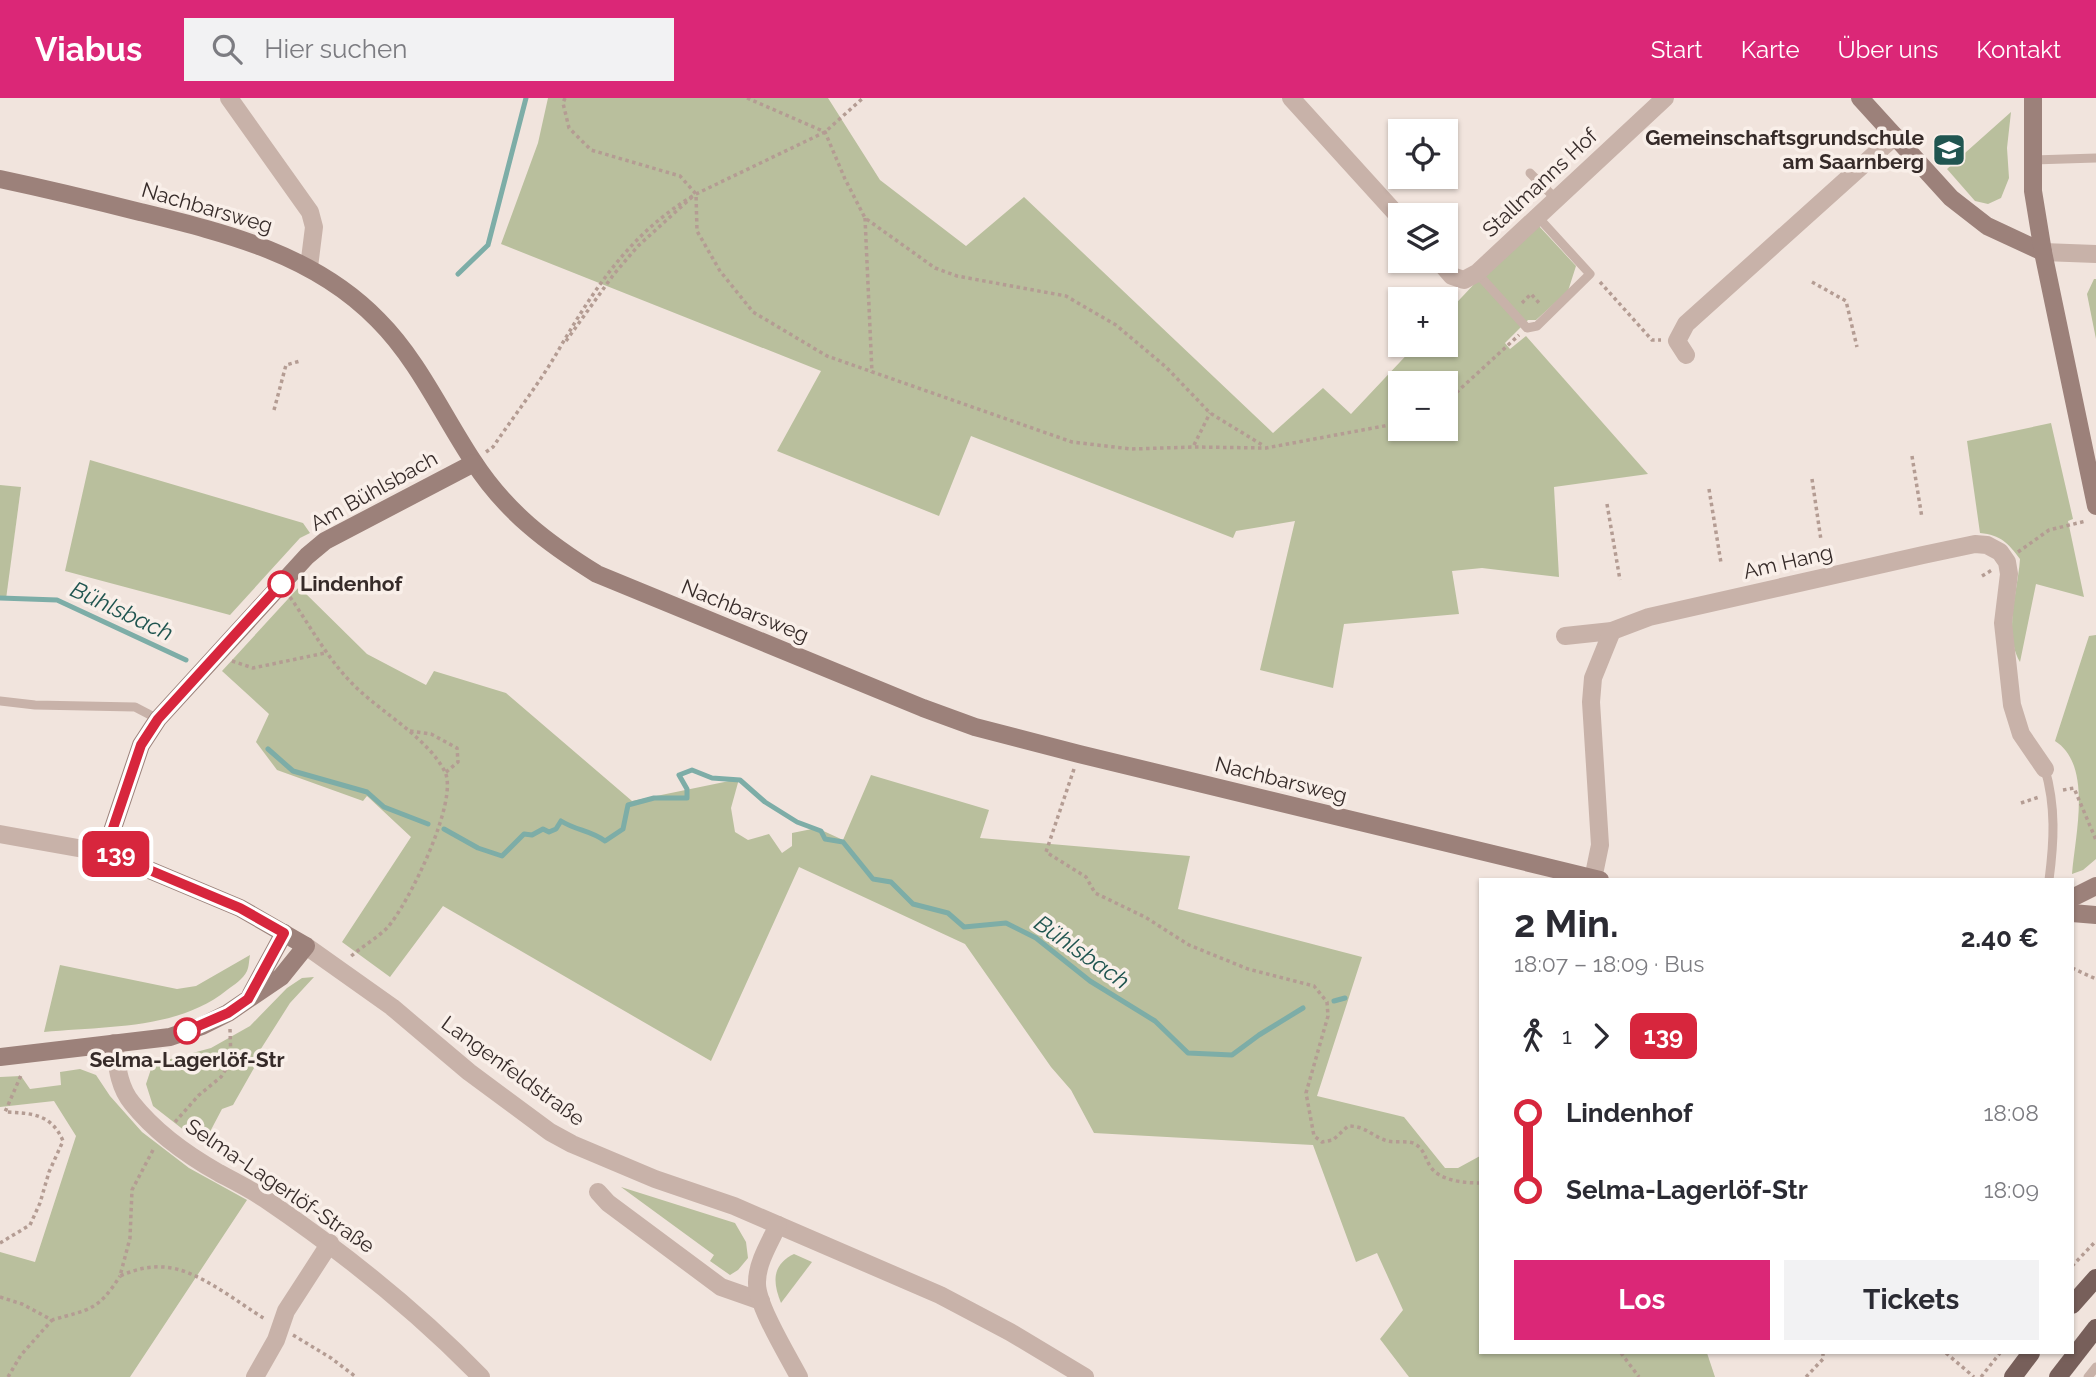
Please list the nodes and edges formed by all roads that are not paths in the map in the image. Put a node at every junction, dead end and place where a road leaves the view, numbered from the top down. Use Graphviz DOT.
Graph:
graph roads {
  1 [pos="229,98"];
  2 [pos="1291,98"];
  3 [pos="1665,98"];
  4 [pos="1860,98"];
  5 [pos="2033,98"];
  6 [pos="1895,136"];
  7 [pos="2096,158"];
  8 [pos="2033,160"];
  9 [pos="1530,173"];
  10 [pos="0,179"];
  11 [pos="1556,199"];
  12 [pos="1388,205"];
  13 [pos="1537,216"];
  14 [pos="2043,252"];
  15 [pos="2096,254"];
  16 [pos="309,267"];
  17 [pos="1449,273"];
  18 [pos="1477,273"];
  19 [pos="1682,348"];
  20 [pos="474,463"];
  21 [pos="2096,506"];
  22 [pos="1612,631"];
  23 [pos="1565,636"];
  24 [pos="0,701"];
  25 [pos="158,719"];
  26 [pos="2045,769"];
  27 [pos="0,835"];
  28 [pos="111,851"];
  29 [pos="1550,874"];
  30 [pos="1581,878"];
  31 [pos="1596,878"];
  32 [pos="2049,878"];
  33 [pos="2096,886"];
  34 [pos="2074,897"];
  35 [pos="2074,913"];
  36 [pos="2096,915"];
  37 [pos="284,933"];
  38 [pos="306,946"];
  39 [pos="248,999"];
  40 [pos="114,1043"];
  41 [pos="0,1056"];
  42 [pos="598,1192"];
  43 [pos="778,1226"];
  44 [pos="330,1244"];
  45 [pos="2096,1278"];
  46 [pos="761,1301"];
  47 [pos="2074,1303"];
  48 [pos="2096,1328"];
  49 [pos="2030,1354"];
  50 [pos="2096,1367"];
  51 [pos="255,1377"];
  52 [pos="481,1377"];
  53 [pos="799,1377"];
  54 [pos="1085,1377"];
  55 [pos="2013,1377"];
  56 [pos="2058,1377"];
  57 [pos="2088,1377"];
  1 -- 16 [label="street"];
  2 -- 12 [label="street"];
  3 -- 11 [label="street, Stallmanns Hof"];
  4 -- 6 [label="street"];
  5 -- 8 [label="street"];
  6 -- 14 [label="street"];
  6 -- 19 [label="street"];
  7 -- 8 [label="lane"];
  8 -- 14 [label="street"];
  9 -- 11 [label="lane"];
  10 -- 16 [label="street, Nachbarsweg"];
  11 -- 13 [label="street, Stallmanns Hof"];
  13 -- 18 [label="street, Stallmanns Hof"];
  13 -- 18 [label="lane"];
  14 -- 15 [label="street"];
  14 -- 21 [label="street"];
  16 -- 20 [label="street, Nachbarsweg"];
  17 -- 18 [label="street"];
  20 -- 25 [label="street, Am Bühlsbach"];
  20 -- 29 [label="street, Nachbarsweg"];
  22 -- 23 [label="street, Am Hang"];
  22 -- 26 [label="street, Am Hang"];
  22 -- 31 [label="street"];
  24 -- 25 [label="lane"];
  25 -- 28 [label="street, Am Bühlsbach"];
  26 -- 32 [label="lane"];
  27 -- 28 [label="street, Langenfeldstraße"];
  28 -- 37 [label="street, Langenfeldstraße"];
  29 -- 30 [label="street, Nachbarsweg"];
  33 -- 34 [label="street"];
  35 -- 36 [label="street"];
  37 -- 38 [label="street, Langenfeldstraße"];
  37 -- 39 [label="street"];
  38 -- 39 [label="street"];
  38 -- 43 [label="street, Langenfeldstraße"];
  39 -- 40 [label="street"];
  40 -- 41 [label="street"];
  40 -- 44 [label="street, Selma-Lagerlöf-Straße"];
  42 -- 46 [label="street"];
  43 -- 46 [label="street"];
  43 -- 54 [label="street, Langenfeldstraße"];
  44 -- 51 [label="street"];
  44 -- 52 [label="street, Selma-Lagerlöf-Straße"];
  45 -- 47 [label="main road"];
  46 -- 53 [label="street"];
  48 -- 56 [label="main road"];
  49 -- 55 [label="main road"];
  50 -- 57 [label="lane"];
}
